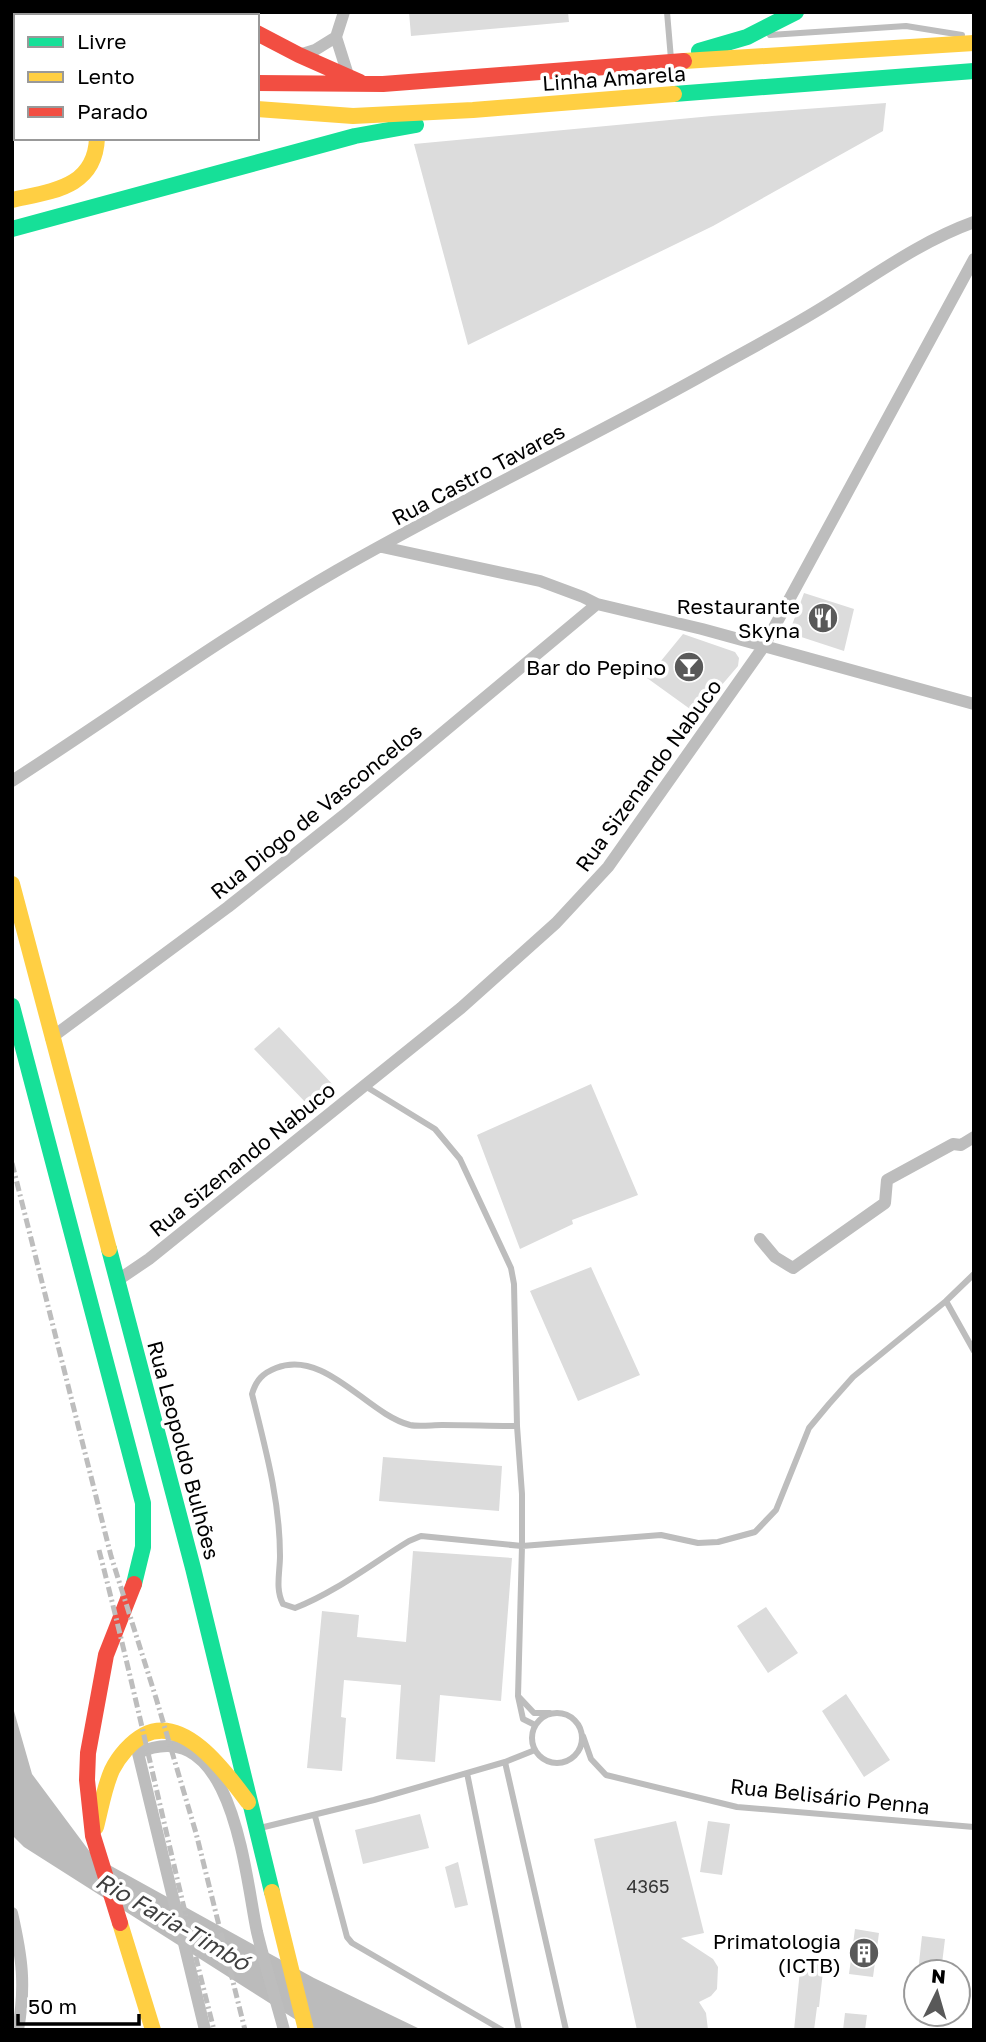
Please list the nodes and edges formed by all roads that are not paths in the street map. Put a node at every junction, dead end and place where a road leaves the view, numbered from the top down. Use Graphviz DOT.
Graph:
graph roads {
  1 [pos="344,12"];
  2 [pos="667,12"];
  3 [pos="796,12"];
  4 [pos="259,34"];
  5 [pos="336,37"];
  6 [pos="747,37"];
  7 [pos="974,37"];
  8 [pos="974,43"];
  9 [pos="299,55"];
  10 [pos="665,61"];
  11 [pos="974,71"];
  12 [pos="349,77"];
  13 [pos="259,83"];
  14 [pos="366,85"];
  15 [pos="259,109"];
  16 [pos="473,110"];
  17 [pos="97,140"];
  18 [pos="12,200"];
  19 [pos="974,222"];
  20 [pos="12,229"];
  21 [pos="974,259"];
  22 [pos="382,547"];
  23 [pos="597,604"];
  24 [pos="764,646"];
  25 [pos="974,704"];
  26 [pos="12,781"];
  27 [pos="12,884"];
  28 [pos="12,1006"];
  29 [pos="51,1038"];
  30 [pos="363,1086"];
  31 [pos="974,1137"];
  32 [pos="760,1239"];
  33 [pos="973,1276"];
  34 [pos="118,1280"];
  35 [pos="946,1301"];
  36 [pos="974,1351"];
  37 [pos="517,1426"];
  38 [pos="522,1546"];
  39 [pos="518,1696"];
  40 [pos="553,1713"];
  41 [pos="535,1725"];
  42 [pos="583,1736"];
  43 [pos="535,1750"];
  44 [pos="505,1762"];
  45 [pos="467,1773"];
  46 [pos="252,1807"];
  47 [pos="314,1816"];
  48 [pos="974,1827"];
  49 [pos="258,1828"];
  50 [pos="93,1836"];
  51 [pos="12,1913"];
  52 [pos="284,2029"];
  53 [pos="18,2030"];
  54 [pos="153,2030"];
  55 [pos="205,2030"];
  56 [pos="306,2030"];
  57 [pos="502,2030"];
  58 [pos="519,2030"];
  59 [pos="566,2030"];
  1 -- 5 [label="street"];
  2 -- 10 [label="lane"];
  3 -- 6 [label="main road"];
  4 -- 9 [label="main road"];
  5 -- 9 [label="street"];
  5 -- 12 [label="street"];
  6 -- 7 [label="lane"];
  6 -- 10 [label="main road"];
  8 -- 10 [label="main road, Linha Amarela"];
  9 -- 12 [label="main road"];
  10 -- 14 [label="main road, Linha Amarela"];
  11 -- 16 [label="main road, Linha Amarela"];
  12 -- 14 [label="main road"];
  13 -- 14 [label="main road, Linha Amarela"];
  15 -- 16 [label="main road, Linha Amarela"];
  16 -- 20 [label="main road"];
  17 -- 18 [label="main road"];
  19 -- 22 [label="street, Rua Castro Tavares"];
  21 -- 24 [label="street, Rua Sizenando Nabuco"];
  22 -- 23 [label="street"];
  22 -- 26 [label="street, Rua Castro Tavares"];
  23 -- 24 [label="street"];
  23 -- 29 [label="street, Rua Diogo de Vasconcelos"];
  24 -- 25 [label="street"];
  24 -- 30 [label="street, Rua Sizenando Nabuco"];
  27 -- 29 [label="main road, Rua Leopoldo Bulhões"];
  28 -- 50 [label="main road"];
  29 -- 34 [label="main road, Rua Leopoldo Bulhões"];
  30 -- 34 [label="street, Rua Sizenando Nabuco"];
  30 -- 37 [label="lane"];
  31 -- 32 [label="street"];
  33 -- 35 [label="lane"];
  34 -- 46 [label="main road, Rua Leopoldo Bulhões"];
  35 -- 36 [label="lane"];
  35 -- 38 [label="lane"];
  37 -- 38 [label="lane"];
  37 -- 38 [label="lane"];
  38 -- 39 [label="lane"];
  39 -- 40 [label="lane"];
  39 -- 41 [label="lane"];
  40 -- 41 [label="lane"];
  40 -- 42 [label="lane"];
  41 -- 43 [label="lane"];
  42 -- 43 [label="lane"];
  42 -- 48 [label="lane, Rua Belisário Penna"];
  43 -- 44 [label="lane"];
  44 -- 45 [label="lane"];
  44 -- 59 [label="lane"];
  45 -- 47 [label="lane"];
  45 -- 58 [label="lane"];
  46 -- 49 [label="main road, Rua Leopoldo Bulhões"];
  46 -- 50 [label="main road"];
  47 -- 49 [label="lane"];
  47 -- 57 [label="lane"];
  49 -- 56 [label="main road, Rua Leopoldo Bulhões"];
  50 -- 54 [label="main road"];
  51 -- 53 [label="street"];
  52 -- 55 [label="street"];
}
